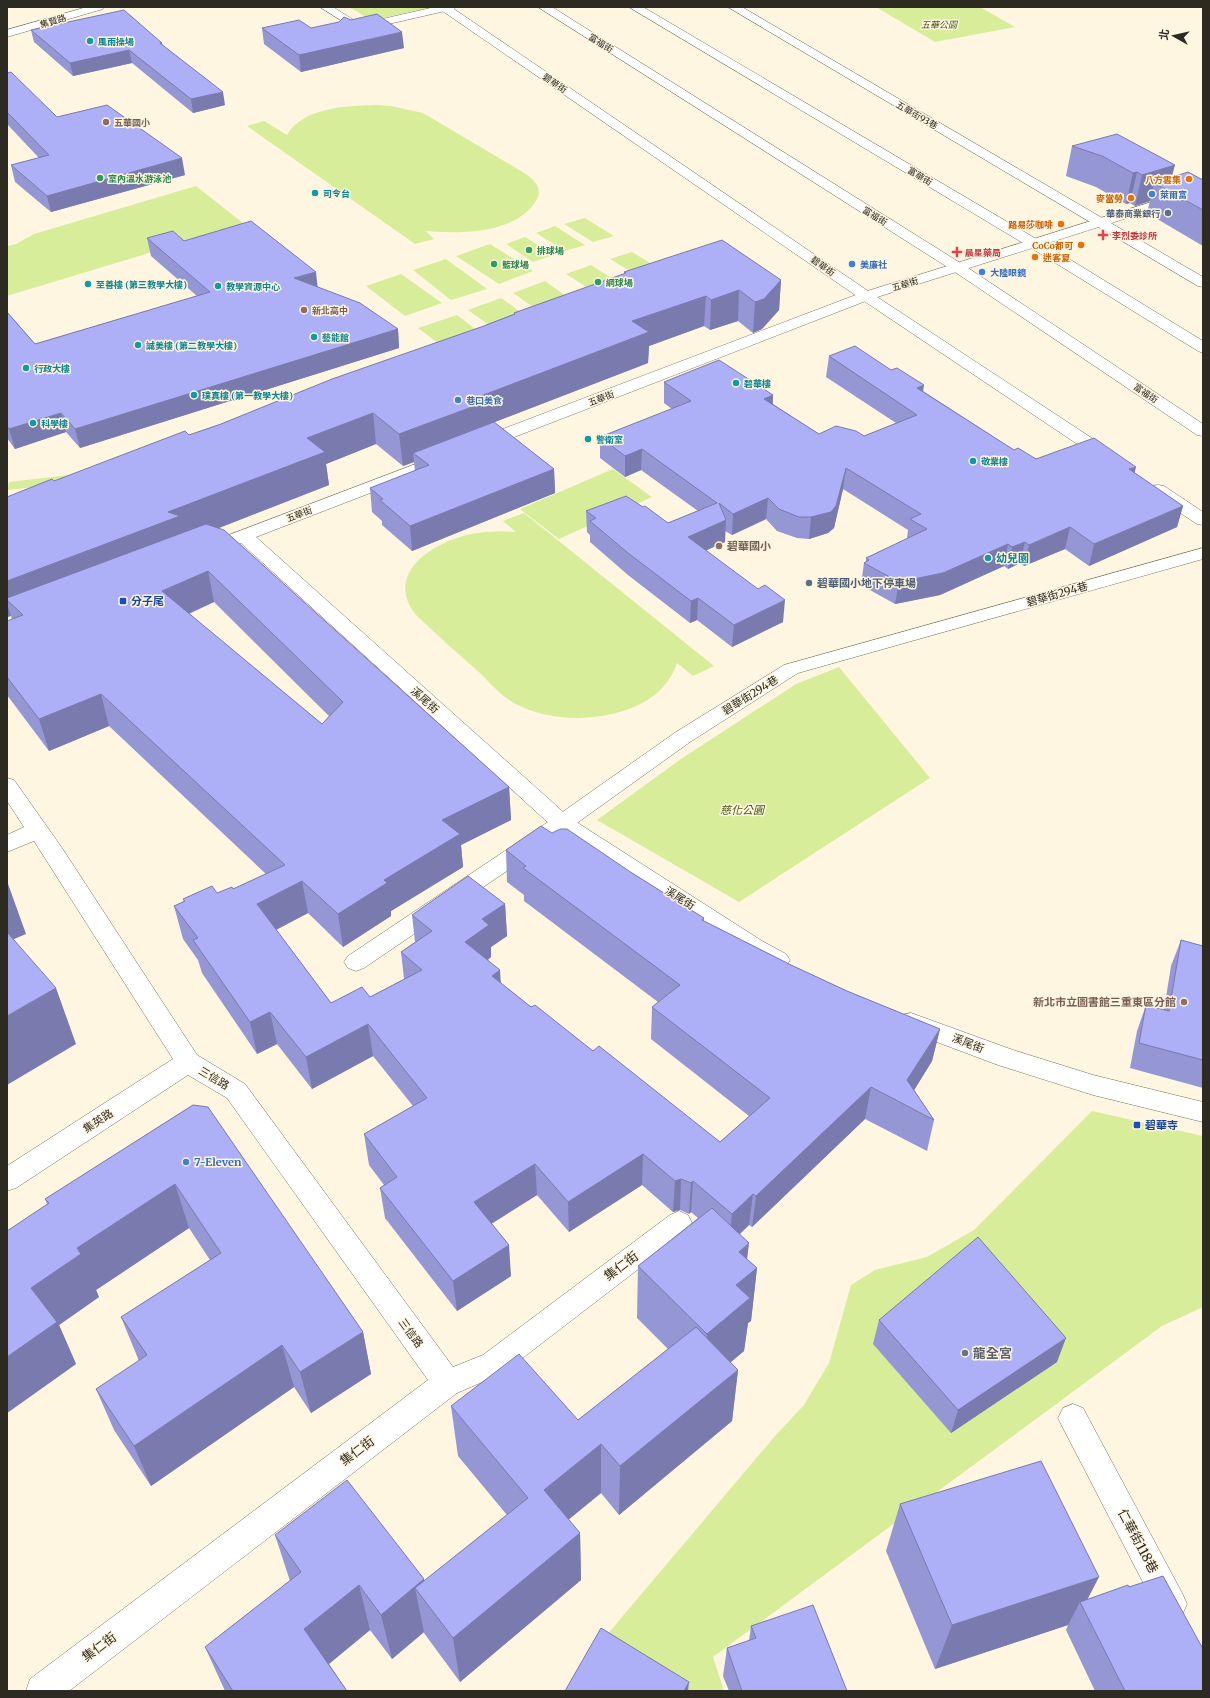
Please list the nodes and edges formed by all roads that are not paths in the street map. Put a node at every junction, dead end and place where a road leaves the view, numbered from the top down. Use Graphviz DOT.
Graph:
graph roads {
  1 [pos="62,7"];
  2 [pos="99,7"];
  3 [pos="326,7"];
  4 [pos="544,7"];
  5 [pos="635,7"];
  6 [pos="734,7"];
  7 [pos="447,8"];
  8 [pos="7,23"];
  9 [pos="7,34"];
  10 [pos="1203,190"];
  11 [pos="1100,222"];
  12 [pos="1033,243"];
  13 [pos="957,267"];
  14 [pos="1203,283"];
  15 [pos="866,296"];
  16 [pos="1203,348"];
  17 [pos="1203,431"];
  18 [pos="468,449"];
  19 [pos="453,455"];
  20 [pos="1124,467"];
  21 [pos="1144,480"];
  22 [pos="1203,520"];
  23 [pos="244,536"];
  24 [pos="1203,553"];
  25 [pos="189,556"];
  26 [pos="7,785"];
  27 [pos="562,823"];
  28 [pos="37,830"];
  29 [pos="7,844"];
  30 [pos="356,962"];
  31 [pos="794,968"];
  32 [pos="890,1014"];
  33 [pos="188,1062"];
  34 [pos="1203,1112"];
  35 [pos="7,1180"];
  36 [pos="679,1223"];
  37 [pos="448,1382"];
  38 [pos="1073,1418"];
  39 [pos="1184,1630"];
  40 [pos="42,1691"];
  1 -- 8 [label="street, 集賢路"];
  2 -- 9 [label="street, 集賢路"];
  3 -- 7 [label="street"];
  4 -- 13 [label="street, 富福街"];
  5 -- 12 [label="street, 富華街"];
  6 -- 11 [label="street, 五華街93巷"];
  7 -- 15 [label="street, 碧華街"];
  10 -- 11 [label="street, 五華街"];
  11 -- 12 [label="street, 五華街"];
  11 -- 14 [label="street, 五華街93巷"];
  12 -- 13 [label="street, 五華街"];
  12 -- 16 [label="street, 富華街"];
  13 -- 15 [label="street, 五華街"];
  13 -- 17 [label="street, 富福街"];
  15 -- 18 [label="street, 五華街"];
  15 -- 20 [label="street, 碧華街"];
  19 -- 23 [label="street, 五華街"];
  21 -- 22 [label="street"];
  23 -- 25 [label="street, 五華街"];
  23 -- 27 [label="street, 溪尾街"];
  24 -- 27 [label="street, 碧華街294巷"];
  26 -- 28 [label="street, 三信路"];
  27 -- 30 [label="street, 碧華街294巷"];
  27 -- 31 [label="street, 溪尾街"];
  28 -- 29 [label="street"];
  28 -- 33 [label="street, 三信路"];
  32 -- 34 [label="street, 溪尾街"];
  33 -- 35 [label="street, 集英路"];
  33 -- 37 [label="street, 三信路"];
  36 -- 37 [label="street, 集仁街"];
  37 -- 40 [label="street, 集仁街"];
  38 -- 39 [label="street, 仁華街118巷"];
}
